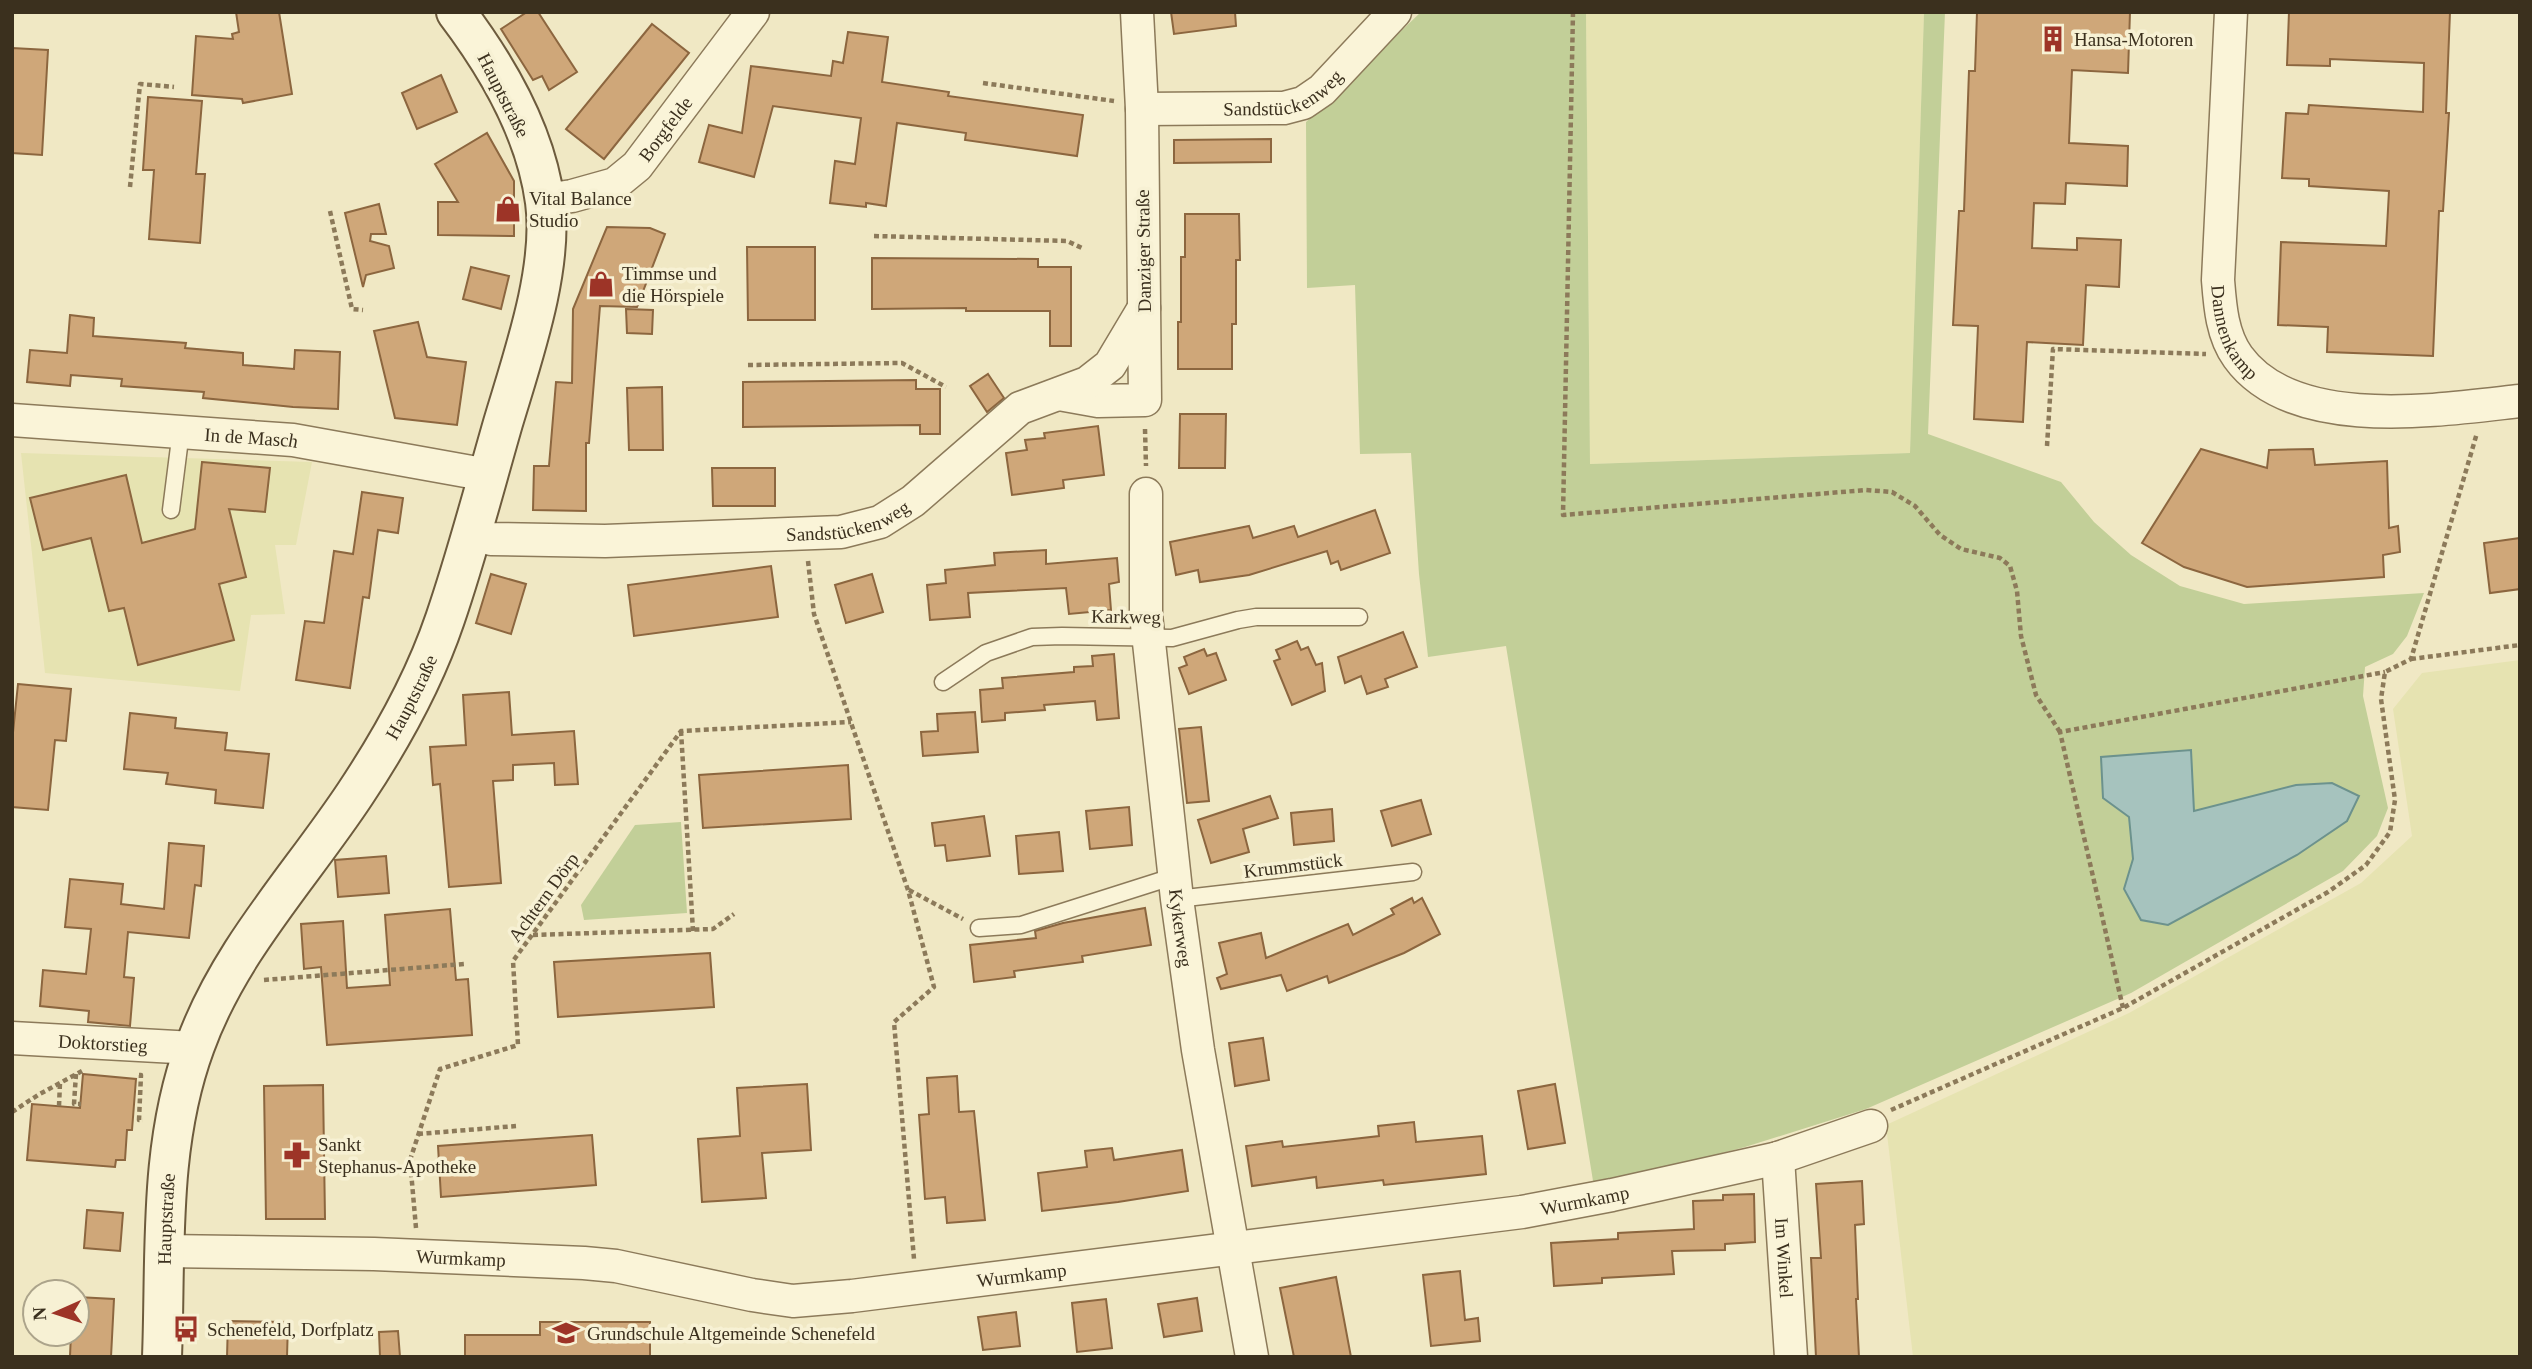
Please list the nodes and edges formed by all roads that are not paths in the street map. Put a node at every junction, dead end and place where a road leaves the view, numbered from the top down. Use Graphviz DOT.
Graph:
graph roads {
  1 [pos="456,12"];
  2 [pos="753,12"];
  3 [pos="1136,12"];
  4 [pos="1395,12"];
  5 [pos="2231,12"];
  6 [pos="1142,109"];
  7 [pos="545,200"];
  8 [pos="1144,308"];
  9 [pos="1055,393"];
  10 [pos="2520,401"];
  11 [pos="12,420"];
  12 [pos="181,431"];
  13 [pos="488,475"];
  14 [pos="1146,494"];
  15 [pos="171,510"];
  16 [pos="471,533"];
  17 [pos="1359,617"];
  18 [pos="1148,638"];
  19 [pos="943,682"];
  20 [pos="1413,872"];
  21 [pos="1176,888"];
  22 [pos="979,928"];
  23 [pos="12,1038"];
  24 [pos="194,1048"];
  25 [pos="1871,1126"];
  26 [pos="1778,1158"];
  27 [pos="1231,1247"];
  28 [pos="163,1251"];
  29 [pos="162,1357"];
  30 [pos="1252,1357"];
  31 [pos="1791,1357"];
  1 -- 7 [label="main road, Hauptstraße"];
  2 -- 7 [label="street, Borgfelde"];
  3 -- 6 [label="street, Danziger Straße"];
  4 -- 6 [label="street, Sandstückenweg"];
  5 -- 10 [label="street, Dannenkamp"];
  6 -- 8 [label="street, Danziger Straße"];
  7 -- 13 [label="main road, Hauptstraße"];
  8 -- 9 [label="street, Sandstückenweg"];
  8 -- 9 [label="street, Danziger Straße"];
  9 -- 16 [label="street, Sandstückenweg"];
  11 -- 12 [label="street, In de Masch"];
  12 -- 13 [label="street, In de Masch"];
  12 -- 15 [label="lane"];
  13 -- 16 [label="main road, Hauptstraße"];
  14 -- 18 [label="street, Kykerweg"];
  16 -- 24 [label="main road, Hauptstraße"];
  17 -- 18 [label="lane, Karkweg"];
  18 -- 19 [label="lane, Karkweg"];
  18 -- 21 [label="street, Kykerweg"];
  20 -- 21 [label="lane, Krummstück"];
  21 -- 22 [label="lane, Krummstück"];
  21 -- 27 [label="street, Kykerweg"];
  23 -- 24 [label="street, Doktorstieg"];
  24 -- 28 [label="main road, Hauptstraße"];
  25 -- 26 [label="street, Wurmkamp"];
  26 -- 27 [label="street, Wurmkamp"];
  26 -- 31 [label="street, Im Winkel"];
  27 -- 28 [label="street, Wurmkamp"];
  27 -- 30 [label="street, Kykerweg"];
  28 -- 29 [label="main road, Hauptstraße"];
}
